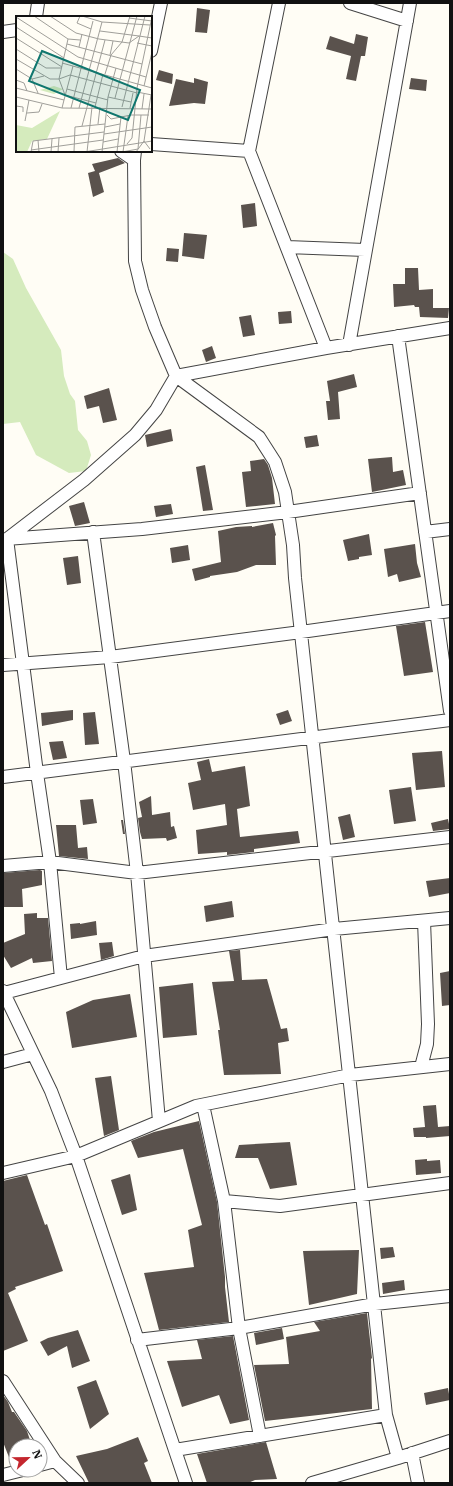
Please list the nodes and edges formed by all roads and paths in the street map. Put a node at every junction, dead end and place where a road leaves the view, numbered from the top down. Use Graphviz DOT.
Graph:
graph roads {
  1 [pos="38,3"];
  2 [pos="161,3"];
  3 [pos="279,3"];
  4 [pos="350,3"];
  5 [pos="410,3"];
  6 [pos="36,16"];
  7 [pos="407,21"];
  8 [pos="9,31"];
  9 [pos="3,42"];
  10 [pos="152,46"];
  11 [pos="152,144"];
  12 [pos="249,151"];
  13 [pos="124,152"];
  14 [pos="134,156"];
  15 [pos="288,247"];
  16 [pos="366,250"];
  17 [pos="450,328"];
  18 [pos="398,336"];
  19 [pos="349,345"];
  20 [pos="326,348"];
  21 [pos="176,376"];
  22 [pos="420,493"];
  23 [pos="288,512"];
  24 [pos="450,529"];
  25 [pos="93,532"];
  26 [pos="426,532"];
  27 [pos="5,539"];
  28 [pos="450,611"];
  29 [pos="436,613"];
  30 [pos="301,632"];
  31 [pos="110,657"];
  32 [pos="22,663"];
  33 [pos="3,665"];
  34 [pos="450,712"];
  35 [pos="450,720"];
  36 [pos="313,738"];
  37 [pos="124,761"];
  38 [pos="37,772"];
  39 [pos="3,777"];
  40 [pos="450,837"];
  41 [pos="325,852"];
  42 [pos="50,862"];
  43 [pos="3,866"];
  44 [pos="137,873"];
  45 [pos="450,918"];
  46 [pos="424,921"];
  47 [pos="334,929"];
  48 [pos="144,956"];
  49 [pos="61,978"];
  50 [pos="3,992"];
  51 [pos="33,1054"];
  52 [pos="3,1062"];
  53 [pos="450,1064"];
  54 [pos="421,1067"];
  55 [pos="350,1075"];
  56 [pos="203,1105"];
  57 [pos="159,1121"];
  58 [pos="76,1156"];
  59 [pos="3,1173"];
  60 [pos="450,1183"];
  61 [pos="361,1195"];
  62 [pos="224,1201"];
  63 [pos="450,1296"];
  64 [pos="375,1304"];
  65 [pos="238,1328"];
  66 [pos="137,1340"];
  67 [pos="3,1382"];
  68 [pos="386,1416"];
  69 [pos="260,1436"];
  70 [pos="450,1441"];
  71 [pos="175,1450"];
  72 [pos="412,1452"];
  73 [pos="398,1458"];
  74 [pos="55,1461"];
  75 [pos="48,1463"];
  76 [pos="78,1483"];
  77 [pos="186,1483"];
  78 [pos="312,1483"];
  79 [pos="418,1483"];
  1 -- 6 [label="street"];
  2 -- 10 [label="street"];
  3 -- 12 [label="street"];
  4 -- 7 [label="street"];
  5 -- 7 [label="street"];
  7 -- 16 [label="street"];
  8 -- 9 [label="street"];
  11 -- 12 [label="street"];
  12 -- 15 [label="street"];
  13 -- 14 [label="street"];
  14 -- 21 [label="street"];
  15 -- 16 [label="street"];
  15 -- 20 [label="street"];
  16 -- 19 [label="street"];
  17 -- 18 [label="street"];
  18 -- 19 [label="street"];
  18 -- 22 [label="street"];
  19 -- 20 [label="street"];
  20 -- 21 [label="street"];
  21 -- 23 [label="street"];
  21 -- 27 [label="street"];
  22 -- 23 [label="street"];
  22 -- 26 [label="street"];
  23 -- 25 [label="street"];
  23 -- 30 [label="street"];
  24 -- 26 [label="street"];
  25 -- 27 [label="street"];
  25 -- 31 [label="street"];
  26 -- 29 [label="street"];
  27 -- 32 [label="street"];
  28 -- 29 [label="street"];
  29 -- 30 [label="street"];
  29 -- 34 [label="street"];
  30 -- 31 [label="street"];
  30 -- 36 [label="street"];
  31 -- 32 [label="street"];
  31 -- 37 [label="street"];
  32 -- 33 [label="street"];
  32 -- 38 [label="street"];
  35 -- 36 [label="street"];
  36 -- 37 [label="street"];
  36 -- 41 [label="street"];
  37 -- 38 [label="street"];
  37 -- 44 [label="street"];
  38 -- 39 [label="street"];
  38 -- 42 [label="street"];
  40 -- 41 [label="street"];
  41 -- 44 [label="street"];
  41 -- 47 [label="street"];
  42 -- 43 [label="street"];
  42 -- 44 [label="street"];
  42 -- 49 [label="street"];
  44 -- 48 [label="street"];
  45 -- 46 [label="street"];
  46 -- 47 [label="street"];
  46 -- 54 [label="street"];
  47 -- 48 [label="street"];
  47 -- 55 [label="street"];
  48 -- 49 [label="street"];
  48 -- 57 [label="street"];
  49 -- 50 [label="street"];
  50 -- 51 [label="street"];
  51 -- 52 [label="street"];
  51 -- 58 [label="street"];
  53 -- 54 [label="street"];
  54 -- 55 [label="street"];
  55 -- 56 [label="street"];
  55 -- 61 [label="street"];
  56 -- 57 [label="street"];
  56 -- 62 [label="street"];
  57 -- 58 [label="street"];
  58 -- 59 [label="street"];
  58 -- 66 [label="street"];
  60 -- 61 [label="street"];
  61 -- 62 [label="street"];
  61 -- 64 [label="street"];
  62 -- 65 [label="street"];
  63 -- 64 [label="street"];
  64 -- 65 [label="street"];
  64 -- 68 [label="street"];
  65 -- 66 [label="street"];
  65 -- 69 [label="street"];
  66 -- 71 [label="street"];
  67 -- 74 [label="street"];
  68 -- 69 [label="street"];
  68 -- 73 [label="street"];
  69 -- 71 [label="street"];
  70 -- 72 [label="street"];
  71 -- 77 [label="street"];
  72 -- 73 [label="street"];
  72 -- 79 [label="street"];
  73 -- 78 [label="street"];
  74 -- 75 [label="street"];
  74 -- 76 [label="street"];
}
